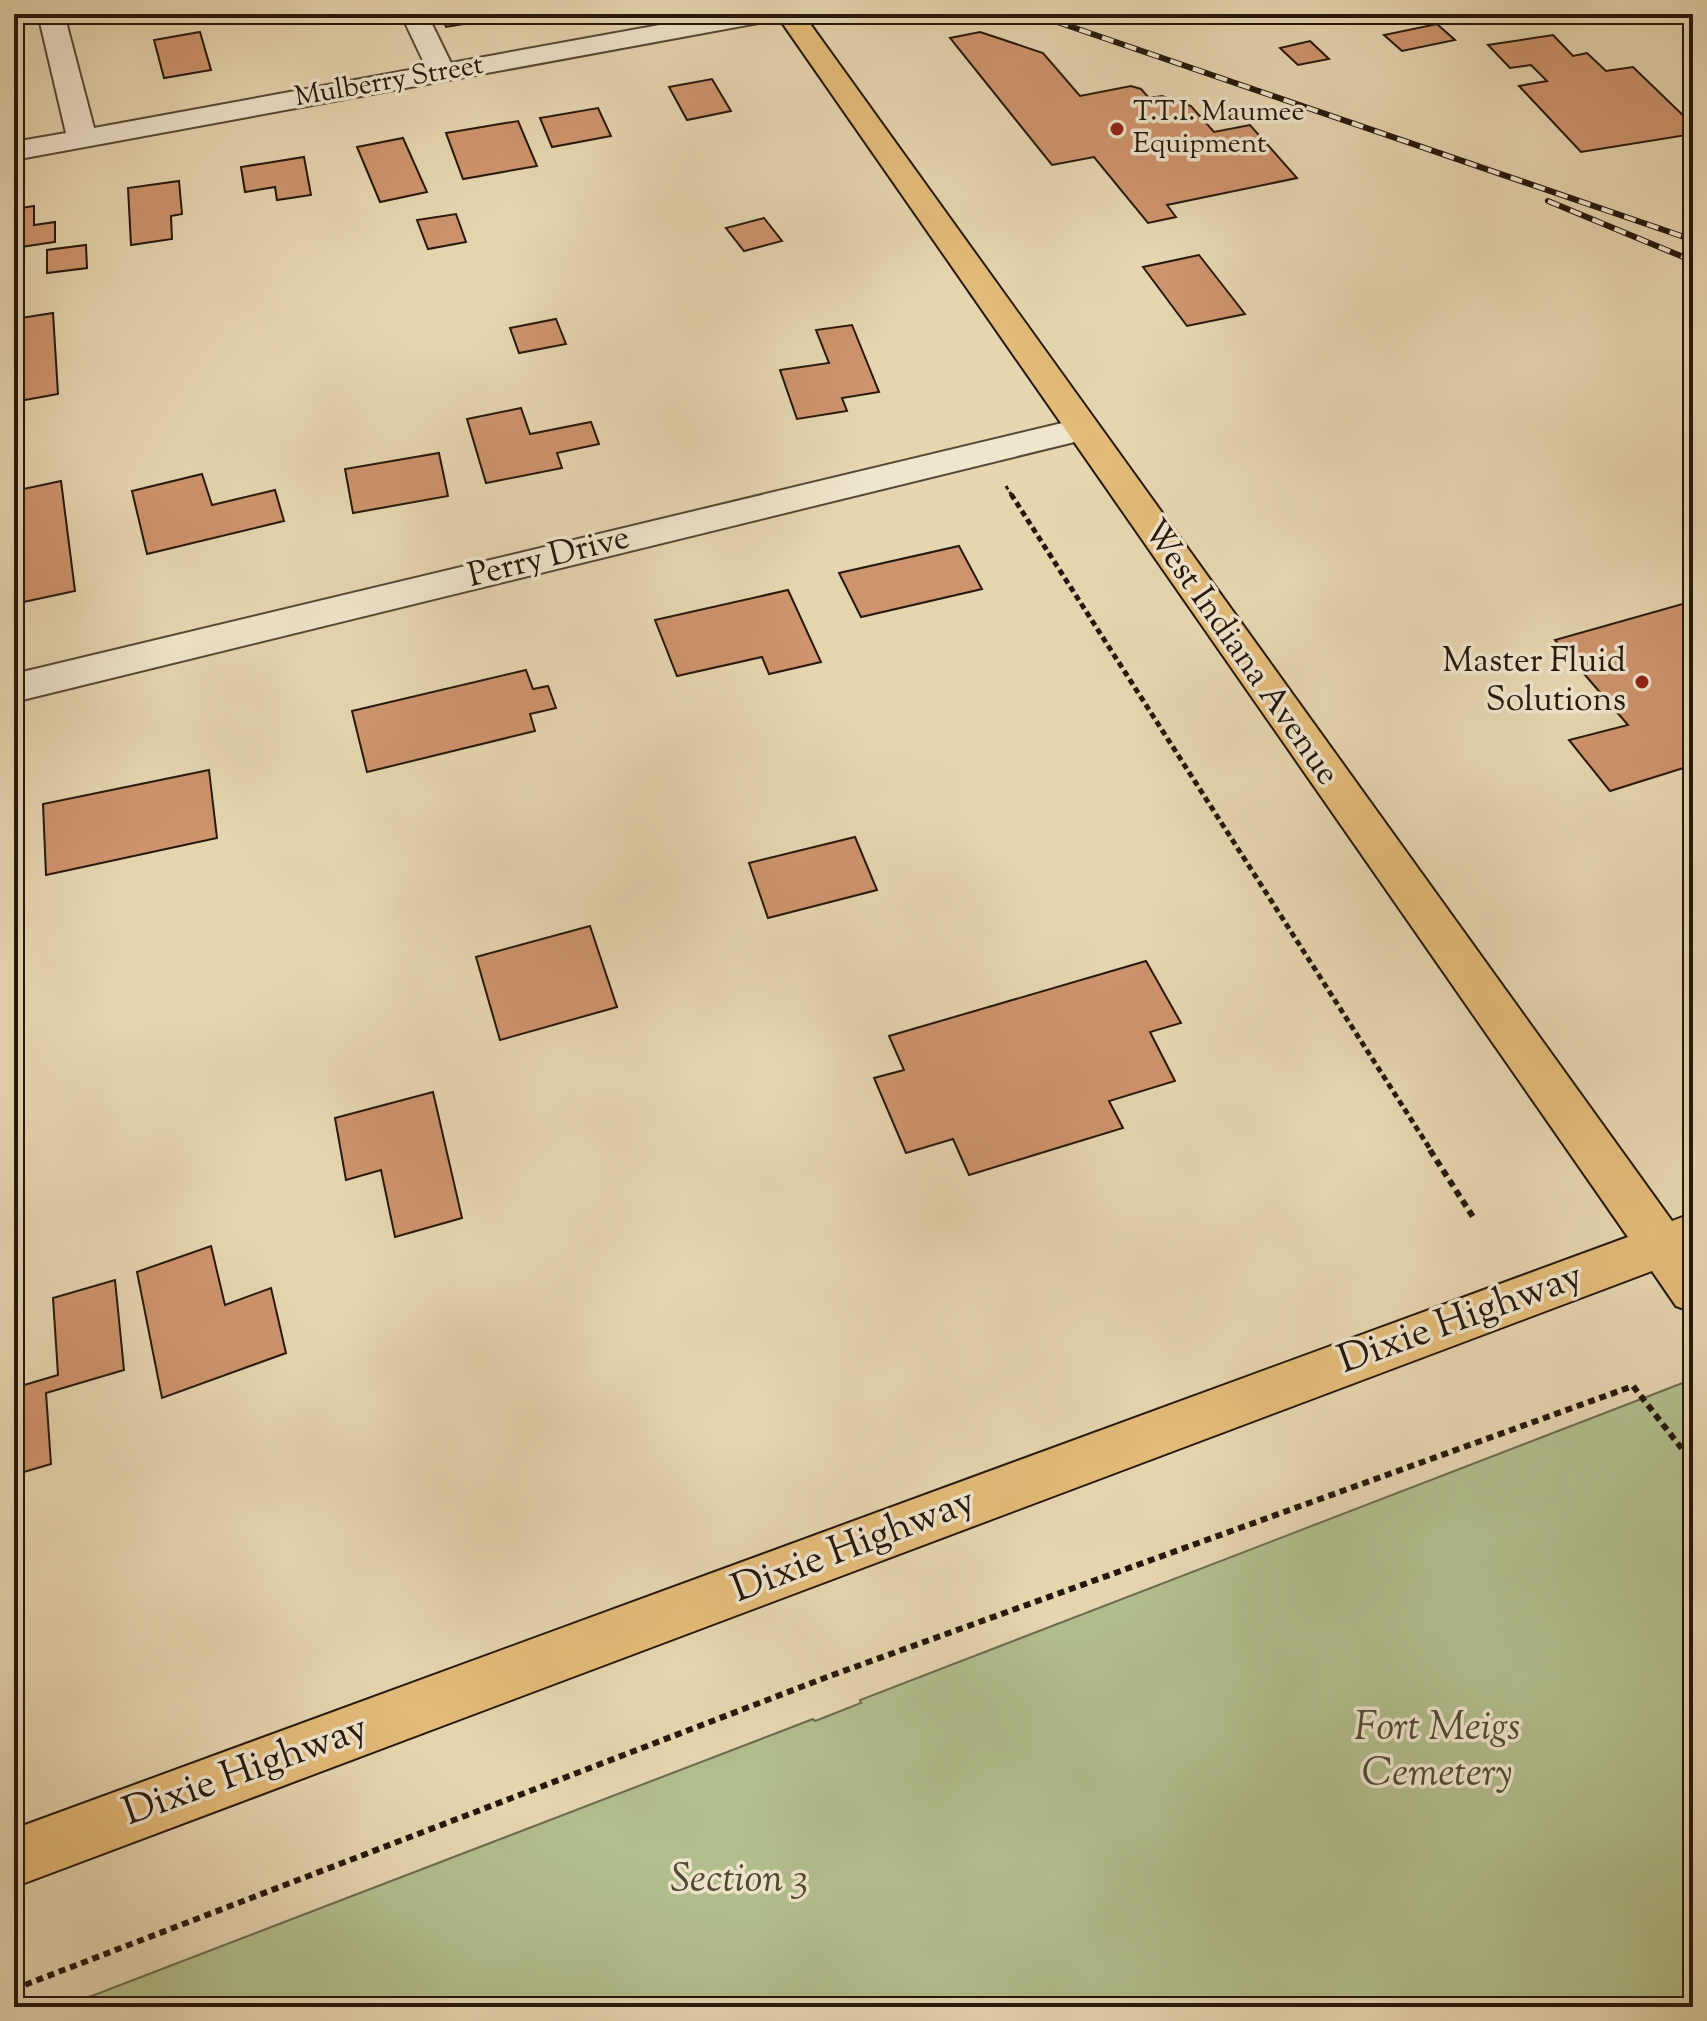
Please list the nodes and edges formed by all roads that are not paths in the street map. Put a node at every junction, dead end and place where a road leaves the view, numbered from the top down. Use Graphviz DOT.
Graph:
graph roads {
  1 [pos="51,14"];
  2 [pos="414,14"];
  3 [pos="764,14"];
  4 [pos="789,14"];
  5 [pos="442,72"];
  6 [pos="82,138"];
  7 [pos="14,151"];
  8 [pos="1083,429"];
  9 [pos="14,688"];
  10 [pos="1676,1240"];
  11 [pos="1693,1290"];
  12 [pos="14,1858"];
  1 -- 6 [label="street"];
  2 -- 5 [label="street"];
  3 -- 5 [label="street, Mulberry Street"];
  4 -- 8 [label="main road, West Indiana Avenue"];
  5 -- 6 [label="street, Mulberry Street"];
  6 -- 7 [label="street, Mulberry Street"];
  8 -- 9 [label="street, Perry Drive"];
  8 -- 10 [label="main road, West Indiana Avenue"];
  10 -- 11 [label="main road, West Indiana Avenue"];
  10 -- 12 [label="main road, Dixie Highway"];
}
